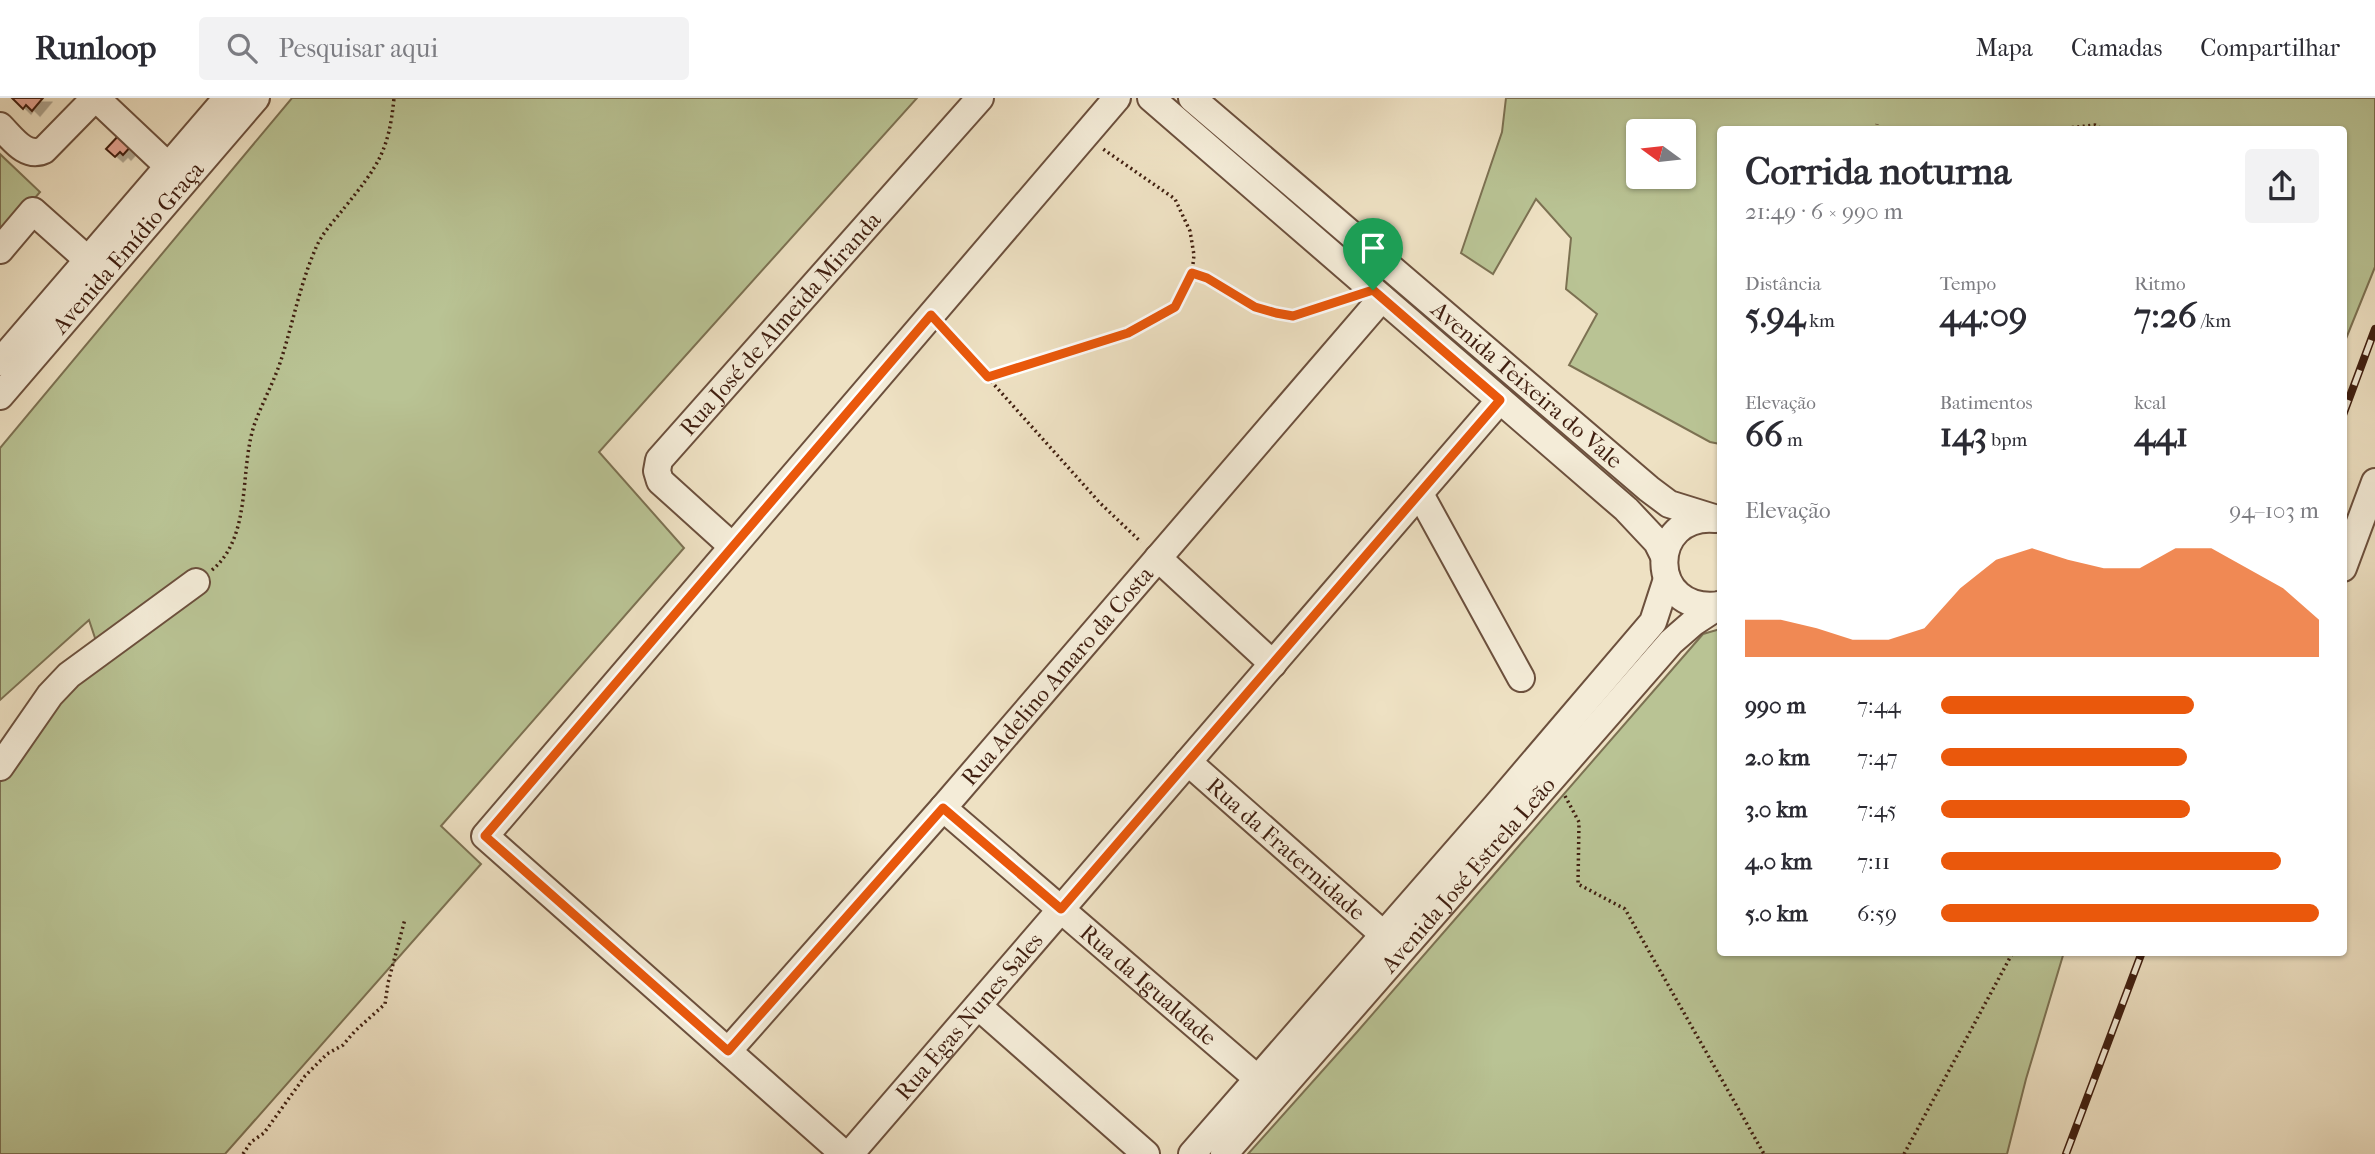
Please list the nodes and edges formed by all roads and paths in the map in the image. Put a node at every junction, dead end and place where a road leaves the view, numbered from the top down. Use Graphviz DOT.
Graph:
graph roads {
  1 [pos="95,98"];
  2 [pos="226,98"];
  3 [pos="256,98"];
  4 [pos="394,98"];
  5 [pos="980,98"];
  6 [pos="1117,98"];
  7 [pos="1151,98"];
  8 [pos="1192,98"];
  9 [pos="0,127"];
  10 [pos="1084,136"];
  11 [pos="168,166"];
  12 [pos="0,250"];
  13 [pos="88,260"];
  14 [pos="1192,273"];
  15 [pos="1377,294"];
  16 [pos="931,315"];
  17 [pos="0,362"];
  18 [pos="988,377"];
  19 [pos="0,396"];
  20 [pos="1500,400"];
  21 [pos="2375,482"];
  22 [pos="1420,494"];
  23 [pos="1717,519"];
  24 [pos="732,546"];
  25 [pos="2347,557"];
  26 [pos="1158,558"];
  27 [pos="1666,567"];
  28 [pos="196,582"];
  29 [pos="1717,606"];
  30 [pos="1717,607"];
  31 [pos="1653,622"];
  32 [pos="1273,664"];
  33 [pos="1521,678"];
  34 [pos="1188,762"];
  35 [pos="0,767"];
  36 [pos="1554,776"];
  37 [pos="943,808"];
  38 [pos="1061,909"];
  39 [pos="405,919"];
  40 [pos="1384,935"];
  41 [pos="2011,956"];
  42 [pos="978,1006"];
  43 [pos="728,1051"];
  44 [pos="1258,1079"];
  45 [pos="243,1154"];
  46 [pos="844,1154"];
  47 [pos="850,1154"];
  48 [pos="1146,1154"];
  49 [pos="1192,1154"];
  50 [pos="1224,1154"];
  51 [pos="1764,1154"];
  52 [pos="1904,1154"];
  1 -- 9 [label="street"];
  1 -- 11 [label="street"];
  2 -- 11 [label="street, Avenida Emídio Graça"];
  3 -- 19 [label="street, Avenida Emídio Graça"];
  4 -- 28 [label="path"];
  5 -- 24 [label="street, Rua José de Almeida Miranda"];
  6 -- 10 [label="street"];
  7 -- 15 [label="street, Avenida Teixeira do Vale"];
  8 -- 23 [label="street, Avenida Teixeira do Vale"];
  10 -- 14 [label="path"];
  10 -- 16 [label="street"];
  11 -- 13 [label="street, Avenida Emídio Graça"];
  12 -- 13 [label="street"];
  13 -- 17 [label="street, Avenida Emídio Graça"];
  14 -- 15 [label="path"];
  14 -- 18 [label="path"];
  15 -- 20 [label="street, Avenida Teixeira do Vale"];
  15 -- 26 [label="street, Rua Adelino Amaro da Costa"];
  16 -- 18 [label="path"];
  16 -- 24 [label="street"];
  18 -- 26 [label="path"];
  20 -- 22 [label="street, Rua Egas Nunes Sales"];
  20 -- 27 [label="street, Avenida Teixeira do Vale"];
  21 -- 25 [label="street"];
  22 -- 32 [label="street, Rua Egas Nunes Sales"];
  22 -- 33 [label="street"];
  23 -- 27 [label="street, Avenida Teixeira do Vale"];
  24 -- 43 [label="street"];
  26 -- 32 [label="street"];
  26 -- 37 [label="street, Rua Adelino Amaro da Costa"];
  27 -- 29 [label="street, Avenida Teixeira do Vale"];
  27 -- 31 [label="street, Avenida Teixeira do Vale"];
  28 -- 35 [label="street"];
  30 -- 36 [label="street, Avenida José Estrela Leão"];
  31 -- 40 [label="street, Avenida José Estrela Leão"];
  32 -- 34 [label="street, Rua Egas Nunes Sales"];
  34 -- 38 [label="street, Rua Egas Nunes Sales"];
  34 -- 40 [label="street, Rua da Fraternidade"];
  36 -- 50 [label="street, Avenida José Estrela Leão"];
  36 -- 51 [label="path"];
  37 -- 38 [label="street, Rua da Igualdade"];
  37 -- 43 [label="street, Rua Adelino Amaro da Costa"];
  38 -- 42 [label="street, Rua Egas Nunes Sales"];
  38 -- 44 [label="street, Rua da Igualdade"];
  39 -- 45 [label="path"];
  40 -- 44 [label="street, Avenida José Estrela Leão"];
  41 -- 52 [label="path"];
  42 -- 47 [label="street, Rua Egas Nunes Sales"];
  42 -- 48 [label="street"];
  43 -- 46 [label="street"];
  44 -- 49 [label="street, Avenida José Estrela Leão"];
}
